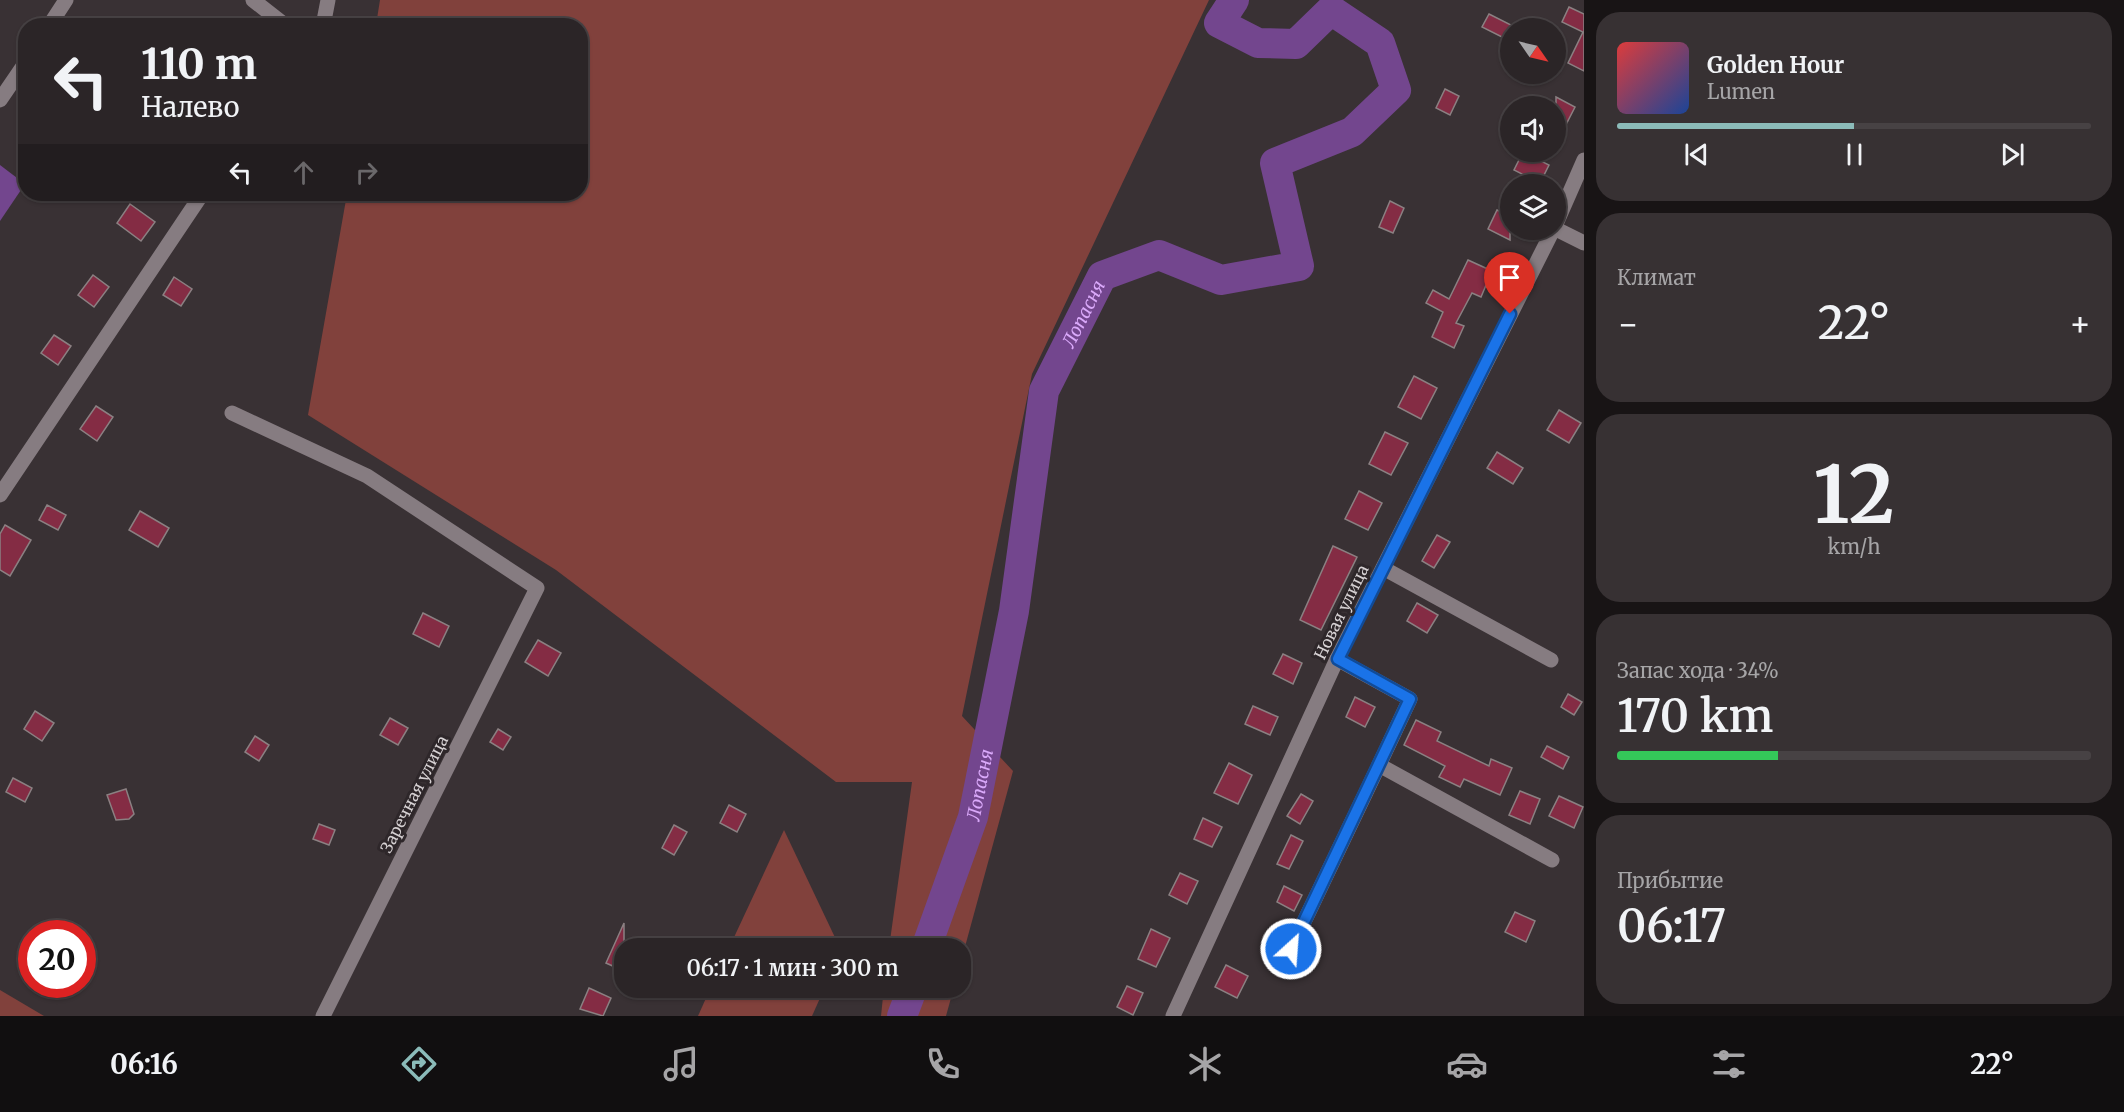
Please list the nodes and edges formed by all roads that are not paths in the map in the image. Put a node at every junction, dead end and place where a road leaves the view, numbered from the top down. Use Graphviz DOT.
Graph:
graph roads {
  1 [pos="66,0"];
  2 [pos="253,0"];
  3 [pos="328,0"];
  4 [pos="54,18"];
  5 [pos="276,18"];
  6 [pos="325,18"];
  7 [pos="18,74"];
  8 [pos="0,100"];
  9 [pos="1584,160"];
  10 [pos="197,201"];
  11 [pos="1566,201"];
  12 [pos="1566,235"];
  13 [pos="1548,240"];
  14 [pos="1584,243"];
  15 [pos="232,413"];
  16 [pos="0,495"];
  17 [pos="1383,568"];
  18 [pos="1338,659"];
  19 [pos="1551,660"];
  20 [pos="1379,765"];
  21 [pos="1552,860"];
  22 [pos="1281,970"];
  23 [pos="323,1016"];
  24 [pos="1173,1016"];
  1 -- 4 [label="street"];
  2 -- 5 [label="street"];
  3 -- 6 [label="street"];
  7 -- 8 [label="street"];
  9 -- 11 [label="street"];
  10 -- 16 [label="street"];
  12 -- 14 [label="street"];
  13 -- 17 [label="street, Новая улица"];
  15 -- 23 [label="street, Заречная улица"];
  17 -- 18 [label="street, Новая улица"];
  17 -- 19 [label="street"];
  18 -- 20 [label="street"];
  18 -- 24 [label="street, Новая улица"];
  20 -- 21 [label="street"];
  20 -- 22 [label="street"];
}
